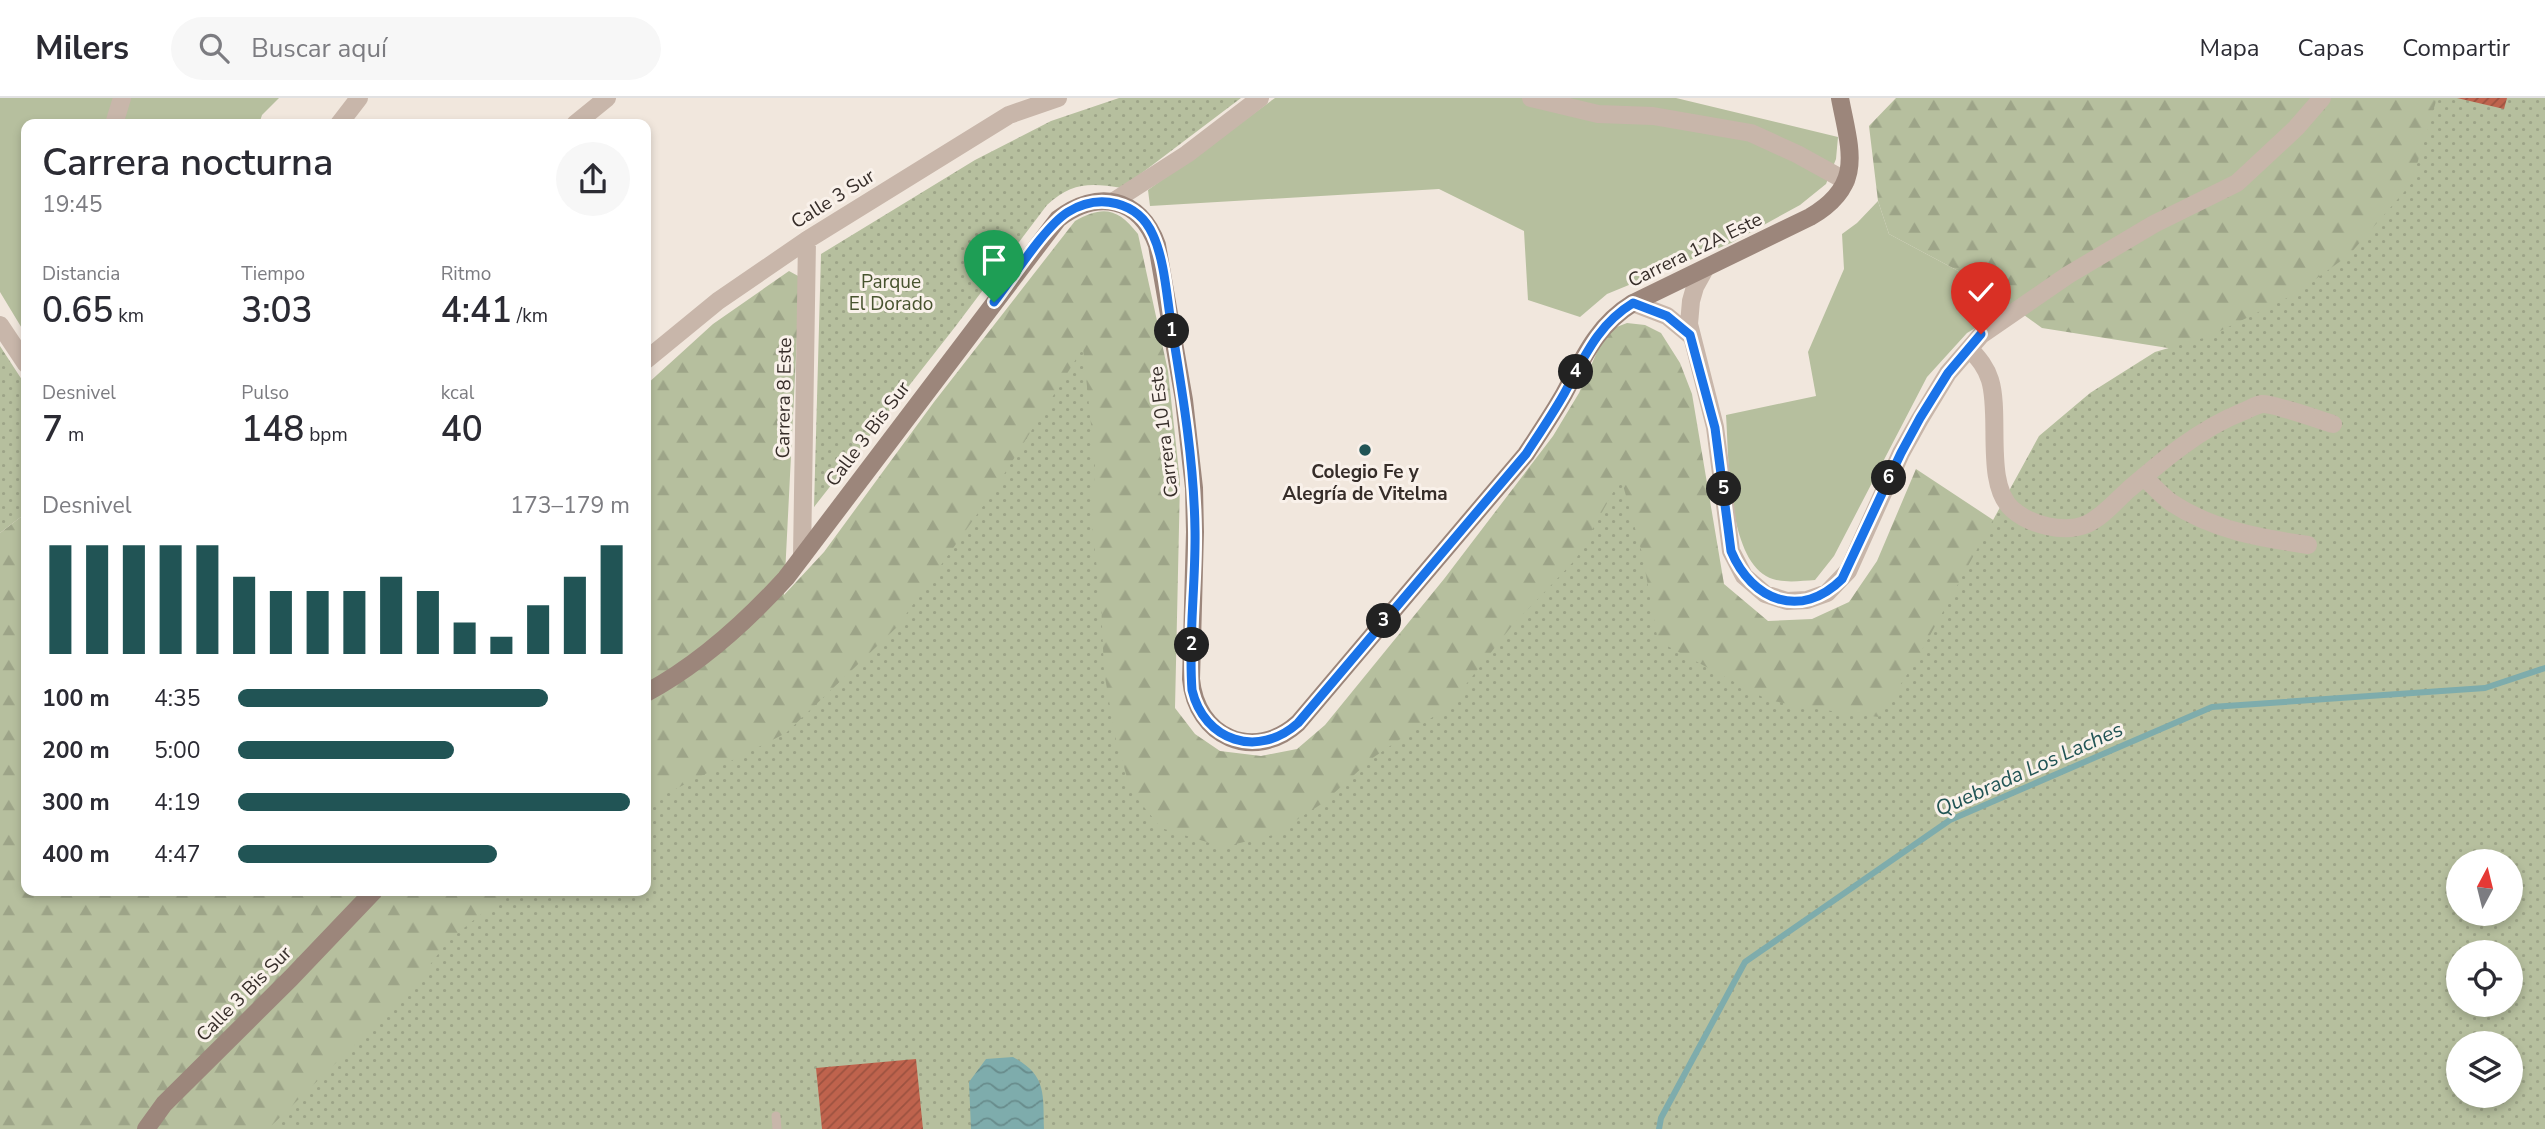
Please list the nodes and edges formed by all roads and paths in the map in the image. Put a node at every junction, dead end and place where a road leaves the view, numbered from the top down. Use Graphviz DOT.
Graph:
graph roads {
  1 [pos="122,98"];
  2 [pos="359,98"];
  3 [pos="607,98"];
  4 [pos="1260,98"];
  5 [pos="1531,98"];
  6 [pos="1840,98"];
  7 [pos="2322,98"];
  8 [pos="1048,99"];
  9 [pos="116,119"];
  10 [pos="343,119"];
  11 [pos="581,119"];
  12 [pos="1846,181"];
  13 [pos="1114,201"];
  14 [pos="807,240"];
  15 [pos="1705,269"];
  16 [pos="1633,303"];
  17 [pos="0,325"];
  18 [pos="1690,335"];
  19 [pos="1970,349"];
  20 [pos="21,356"];
  21 [pos="651,356"];
  22 [pos="2333,424"];
  23 [pos="2143,477"];
  24 [pos="2308,545"];
  25 [pos="802,557"];
  26 [pos="651,690"];
  27 [pos="1212,726"];
  28 [pos="369,896"];
  29 [pos="776,1116"];
  30 [pos="146,1129"];
  31 [pos="777,1129"];
  1 -- 9 [label="street"];
  2 -- 10 [label="street"];
  3 -- 11 [label="street"];
  4 -- 13 [label="street"];
  5 -- 12 [label="street"];
  6 -- 12 [label="street"];
  7 -- 19 [label="street"];
  8 -- 14 [label="street, Calle 3 Sur"];
  12 -- 15 [label="street, Carrera 12A Este"];
  13 -- 25 [label="street, Calle 3 Bis Sur"];
  13 -- 27 [label="street, Carrera 10 Este"];
  14 -- 21 [label="street, Calle 3 Sur"];
  14 -- 25 [label="street, Carrera 8 Este"];
  15 -- 16 [label="street, Carrera 12A Este"];
  15 -- 18 [label="street"];
  16 -- 18 [label="street"];
  16 -- 27 [label="street, Carrera 12A Este"];
  17 -- 20 [label="street"];
  18 -- 19 [label="street"];
  19 -- 23 [label="street"];
  22 -- 23 [label="street"];
  23 -- 24 [label="street"];
  25 -- 26 [label="street, Calle 3 Bis Sur"];
  28 -- 30 [label="street, Calle 3 Bis Sur"];
  29 -- 31 [label="lane"];
}
